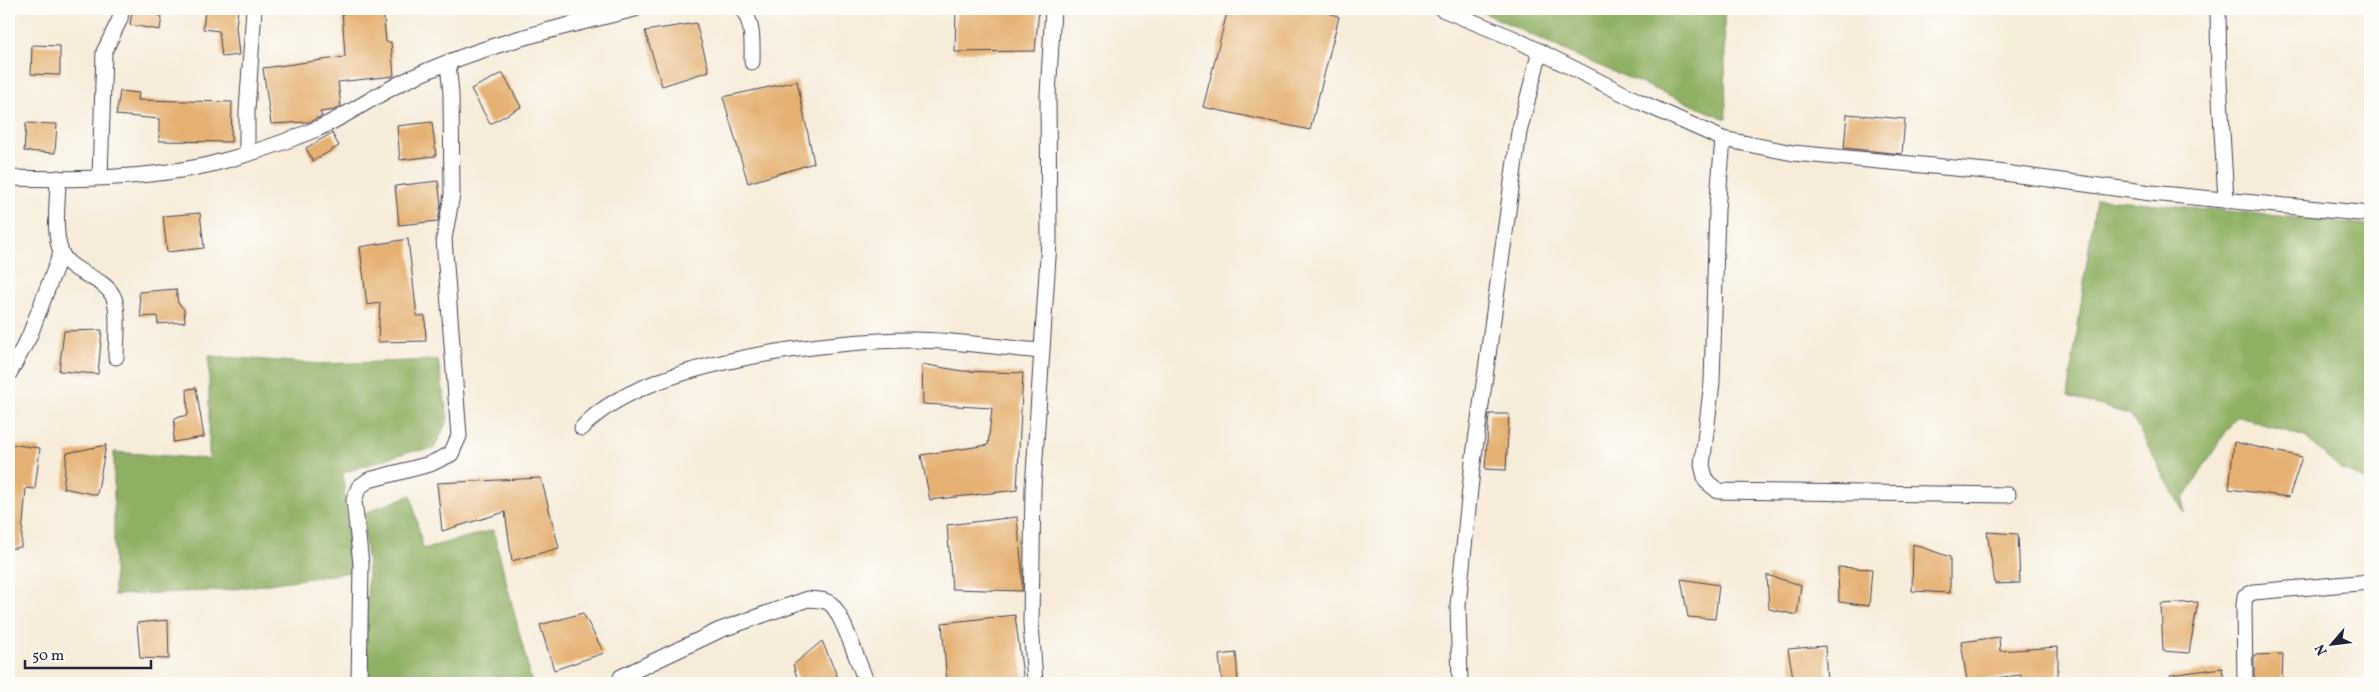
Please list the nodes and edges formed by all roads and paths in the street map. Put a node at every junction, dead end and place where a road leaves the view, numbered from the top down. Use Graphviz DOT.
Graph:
graph roads {
  1 [pos="121,9"];
  2 [pos="254,9"];
  3 [pos="635,9"];
  4 [pos="742,9"];
  5 [pos="1053,9"];
  6 [pos="1442,9"];
  7 [pos="2218,9"];
  8 [pos="1540,51"];
  9 [pos="448,62"];
  10 [pos="752,62"];
  11 [pos="1723,139"];
  12 [pos="246,153"];
  13 [pos="100,177"];
  14 [pos="9,178"];
  15 [pos="58,178"];
  16 [pos="2226,200"];
  17 [pos="2370,214"];
  18 [pos="61,253"];
  19 [pos="1042,351"];
  20 [pos="116,357"];
  21 [pos="9,374"];
  22 [pos="582,428"];
  23 [pos="2008,495"];
  24 [pos="2370,582"];
  25 [pos="621,677"];
  26 [pos="358,683"];
  27 [pos="867,683"];
  28 [pos="1035,683"];
  29 [pos="1460,683"];
  30 [pos="2245,683"];
  1 -- 13 [label="street"];
  2 -- 12 [label="street"];
  3 -- 9 [label="street"];
  4 -- 10 [label="street"];
  5 -- 19 [label="street"];
  6 -- 8 [label="street"];
  7 -- 16 [label="street"];
  8 -- 11 [label="street"];
  8 -- 29 [label="street"];
  9 -- 12 [label="street"];
  9 -- 26 [label="street"];
  11 -- 16 [label="street"];
  11 -- 23 [label="street"];
  12 -- 13 [label="street"];
  13 -- 15 [label="street"];
  14 -- 15 [label="street"];
  15 -- 18 [label="street"];
  16 -- 17 [label="street"];
  18 -- 20 [label="street"];
  18 -- 21 [label="street"];
  19 -- 22 [label="street"];
  19 -- 28 [label="street"];
  24 -- 30 [label="street"];
  25 -- 27 [label="street"];
}
